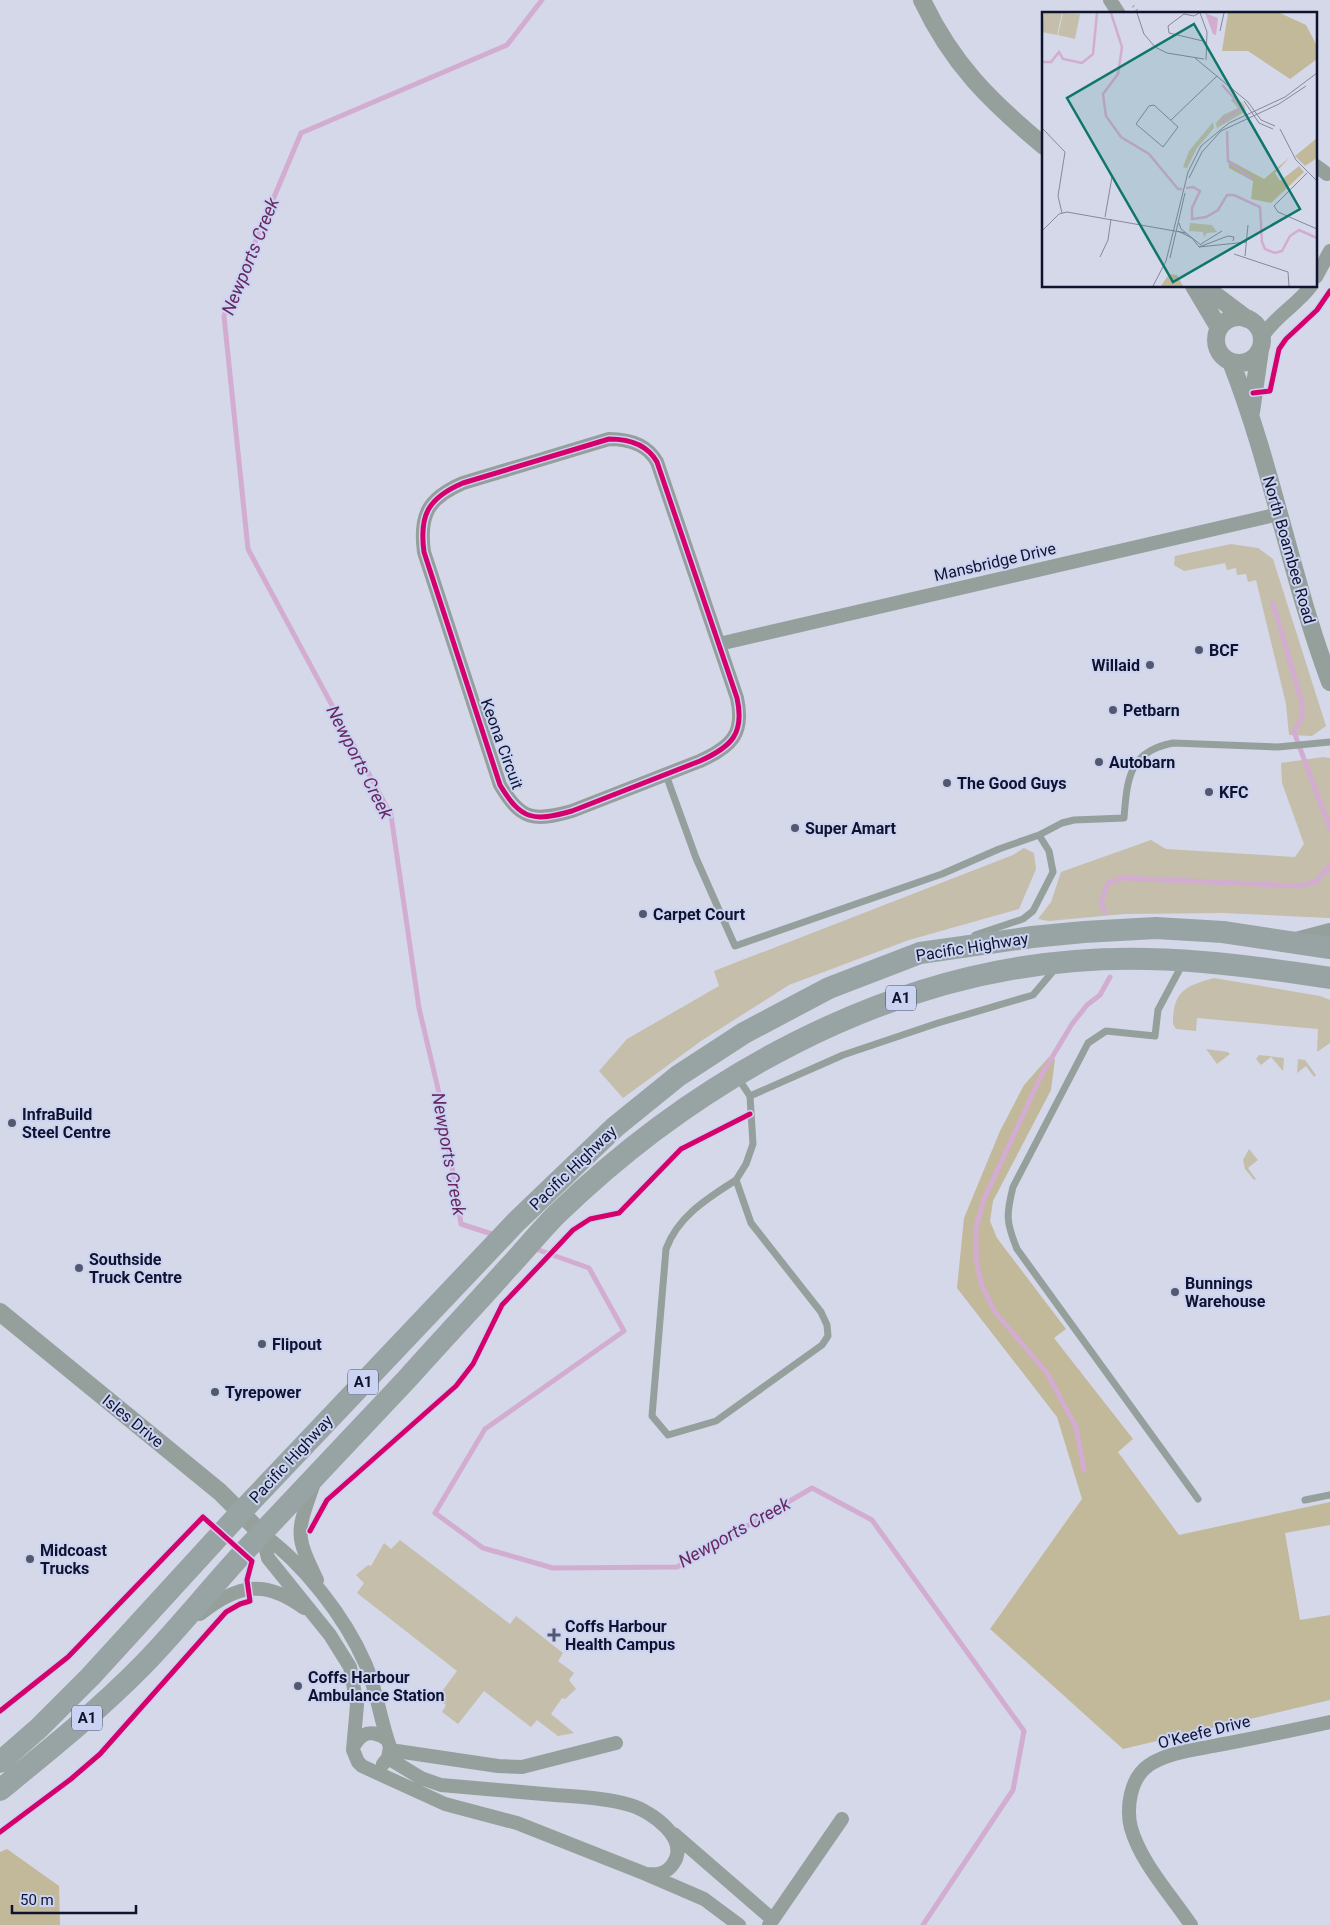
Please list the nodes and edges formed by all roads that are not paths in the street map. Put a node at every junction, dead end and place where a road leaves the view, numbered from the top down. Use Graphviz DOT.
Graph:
graph roads {
  1 [pos="922,0"];
  2 [pos="1110,0"];
  3 [pos="1119,12"];
  4 [pos="1042,144"];
  5 [pos="1330,251"];
  6 [pos="1318,273"];
  7 [pos="1195,288"];
  8 [pos="1206,288"];
  9 [pos="1309,288"];
  10 [pos="1249,320"];
  11 [pos="1272,322"];
  12 [pos="1219,328"];
  13 [pos="1261,344"];
  14 [pos="1231,362"];
  15 [pos="1251,417"];
  16 [pos="1280,514"];
  17 [pos="720,644"];
  18 [pos="1330,682"];
  19 [pos="1330,742"];
  20 [pos="666,775"];
  21 [pos="1039,835"];
  22 [pos="1330,932"];
  23 [pos="1290,943"];
  24 [pos="1330,948"];
  25 [pos="920,953"];
  26 [pos="1185,960"];
  27 [pos="1060,963"];
  28 [pos="1328,979"];
  29 [pos="737,1076"];
  30 [pos="750,1096"];
  31 [pos="736,1180"];
  32 [pos="0,1312"];
  33 [pos="315,1478"];
  34 [pos="1330,1495"];
  35 [pos="1198,1499"];
  36 [pos="1305,1500"];
  37 [pos="241,1512"];
  38 [pos="262,1534"];
  39 [pos="326,1599"];
  40 [pos="316,1617"];
  41 [pos="167,1639"];
  42 [pos="1330,1722"];
  43 [pos="616,1743"];
  44 [pos="355,1744"];
  45 [pos="388,1749"];
  46 [pos="0,1762"];
  47 [pos="367,1768"];
  48 [pos="0,1790"];
  49 [pos="842,1819"];
  50 [pos="666,1827"];
  51 [pos="646,1874"];
  52 [pos="770,1922"];
  53 [pos="739,1925"];
  54 [pos="1192,1925"];
  1 -- 4 [label="street"];
  2 -- 3 [label="street"];
  5 -- 6 [label="street"];
  7 -- 12 [label="street"];
  8 -- 10 [label="street"];
  9 -- 11 [label="street"];
  10 -- 11 [label="street"];
  10 -- 12 [label="street"];
  10 -- 13 [label="street"];
  11 -- 13 [label="street"];
  12 -- 14 [label="street"];
  13 -- 14 [label="street"];
  13 -- 15 [label="street, North Boambee Road"];
  14 -- 15 [label="street, North Boambee Road"];
  15 -- 16 [label="street, North Boambee Road"];
  16 -- 17 [label="street, Mansbridge Drive"];
  16 -- 18 [label="street, North Boambee Road"];
  17 -- 20 [label="street, Keona Circuit"];
  17 -- 20 [label="street, Keona Circuit"];
  19 -- 21 [label="lane"];
  20 -- 21 [label="lane"];
  21 -- 25 [label="lane"];
  22 -- 23 [label="street"];
  23 -- 24 [label="highway, Pacific Highway / A1"];
  23 -- 25 [label="highway, Pacific Highway / A1"];
  25 -- 37 [label="highway, Pacific Highway / A1"];
  26 -- 27 [label="highway, Pacific Highway / A1"];
  26 -- 28 [label="highway, Pacific Highway / A1"];
  26 -- 35 [label="lane"];
  27 -- 29 [label="highway, Pacific Highway / A1"];
  27 -- 30 [label="lane"];
  29 -- 30 [label="lane"];
  29 -- 33 [label="highway, Pacific Highway / A1"];
  30 -- 31 [label="lane"];
  31 -- 31 [label="lane"];
  32 -- 37 [label="street, Isles Drive"];
  33 -- 38 [label="highway, Pacific Highway / A1"];
  33 -- 39 [label="street"];
  34 -- 36 [label="lane"];
  37 -- 38 [label="street, Isles Drive"];
  37 -- 46 [label="highway, Pacific Highway / A1"];
  38 -- 39 [label="street"];
  38 -- 40 [label="street"];
  38 -- 41 [label="highway, Pacific Highway / A1"];
  39 -- 45 [label="street"];
  40 -- 41 [label="street"];
  40 -- 44 [label="street"];
  41 -- 48 [label="highway, Pacific Highway / A1"];
  42 -- 54 [label="street, O'Keefe Drive"];
  43 -- 45 [label="street"];
  44 -- 45 [label="street"];
  44 -- 47 [label="street"];
  45 -- 47 [label="street"];
  45 -- 50 [label="street"];
  47 -- 51 [label="street"];
  49 -- 52 [label="street"];
  50 -- 51 [label="street"];
  50 -- 52 [label="street"];
  51 -- 53 [label="street"];
}
